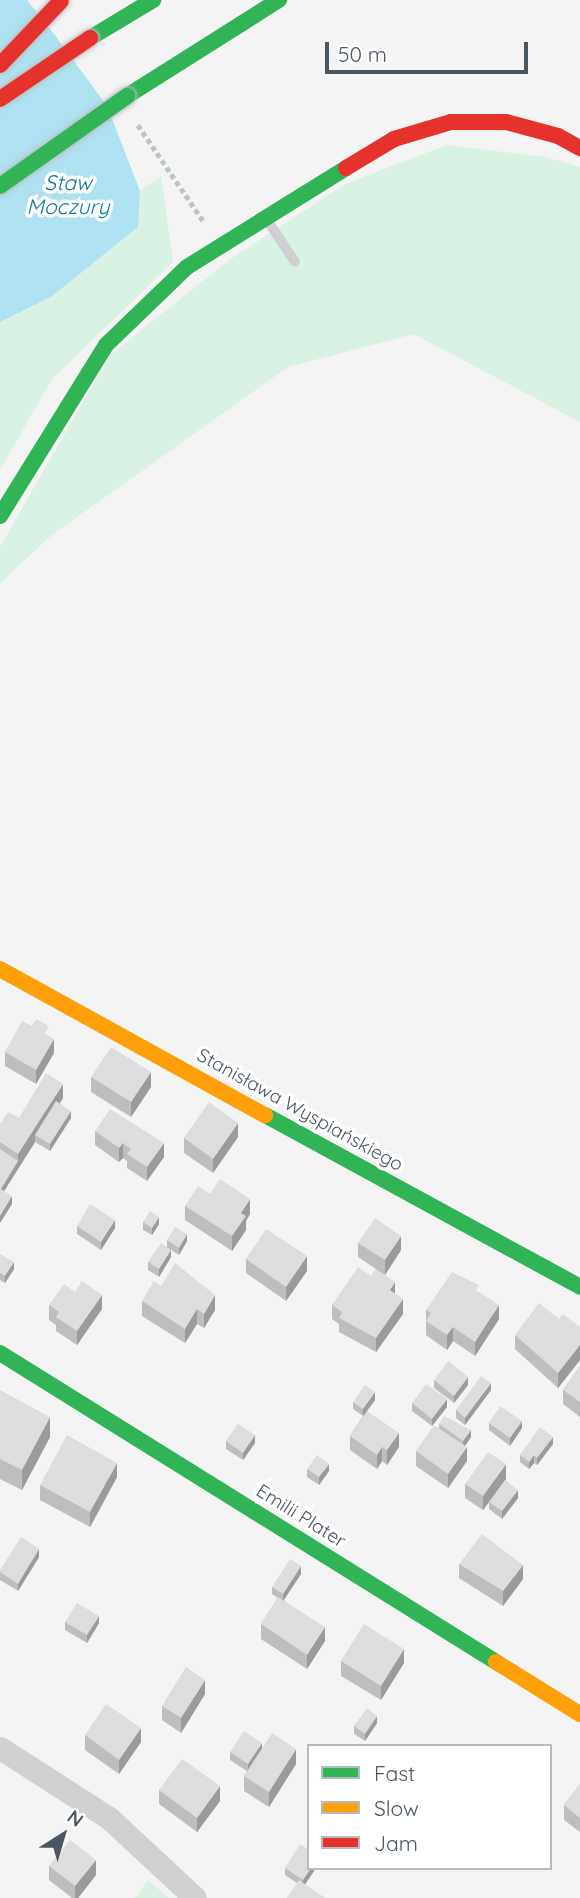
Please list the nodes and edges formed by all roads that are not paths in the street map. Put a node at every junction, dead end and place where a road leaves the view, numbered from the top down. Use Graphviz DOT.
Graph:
graph roads {
  1 [pos="61,0"];
  2 [pos="153,0"];
  3 [pos="279,0"];
  4 [pos="0,65"];
  5 [pos="0,99"];
  6 [pos="580,148"];
  7 [pos="0,186"];
  8 [pos="265,218"];
  9 [pos="295,262"];
  10 [pos="0,516"];
  11 [pos="0,969"];
  12 [pos="580,1287"];
  13 [pos="0,1353"];
  14 [pos="580,1714"];
  15 [pos="0,1748"];
  16 [pos="195,1898"];
  1 -- 4 [label="main road, bridge"];
  2 -- 5 [label="main road, bridge"];
  3 -- 7 [label="main road, bridge"];
  6 -- 8 [label="main road"];
  8 -- 9 [label="lane"];
  8 -- 10 [label="main road"];
  11 -- 12 [label="main road, Stanisława Wyspiańskiego"];
  13 -- 14 [label="main road, Emilii Plater"];
  15 -- 16 [label="street"];
}
